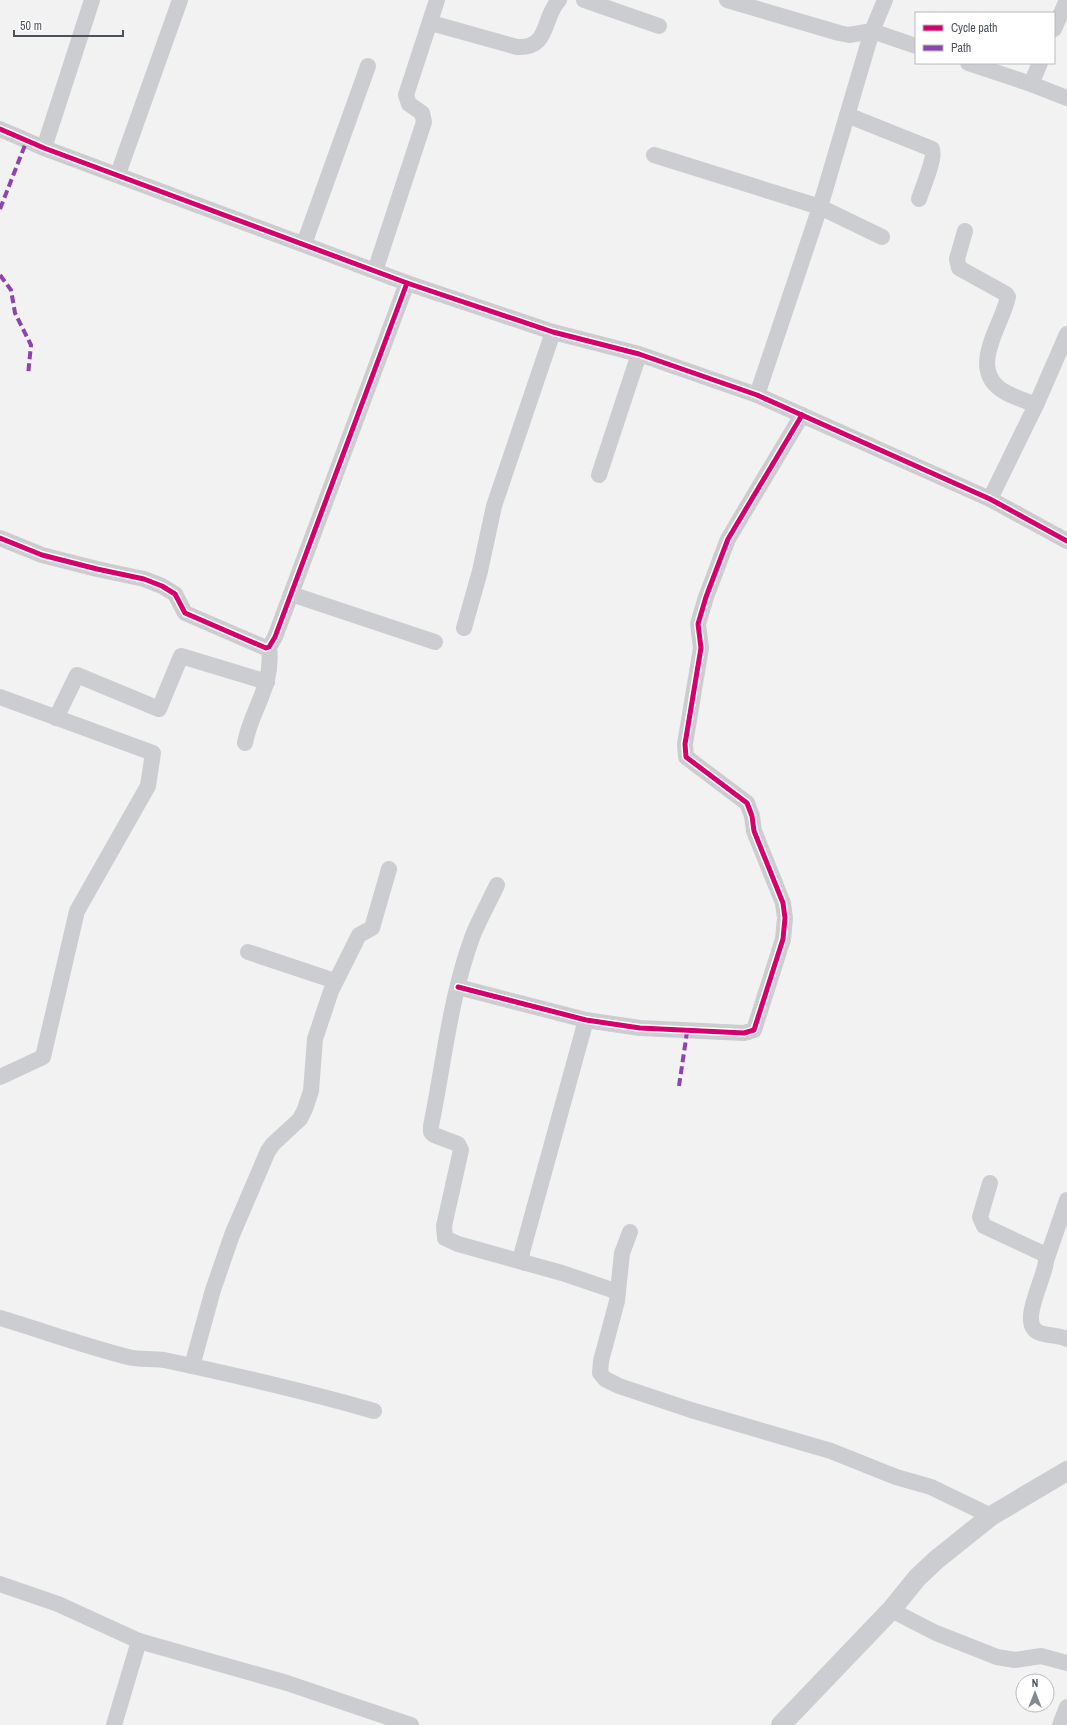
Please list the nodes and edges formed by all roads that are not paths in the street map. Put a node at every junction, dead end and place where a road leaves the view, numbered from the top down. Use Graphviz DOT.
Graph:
graph roads {
  1 [pos="92,0"];
  2 [pos="180,0"];
  3 [pos="438,0"];
  4 [pos="559,0"];
  5 [pos="584,0"];
  6 [pos="727,0"];
  7 [pos="885,0"];
  8 [pos="1067,0"];
  9 [pos="431,23"];
  10 [pos="659,26"];
  11 [pos="1055,27"];
  12 [pos="872,31"];
  13 [pos="915,46"];
  14 [pos="971,64"];
  15 [pos="1040,64"];
  16 [pos="368,66"];
  17 [pos="1031,84"];
  18 [pos="1067,98"];
  19 [pos="848,115"];
  20 [pos="0,129"];
  21 [pos="44,148"];
  22 [pos="654,154"];
  23 [pos="118,174"];
  24 [pos="919,199"];
  25 [pos="820,207"];
  26 [pos="965,231"];
  27 [pos="882,237"];
  28 [pos="304,244"];
  29 [pos="375,271"];
  30 [pos="407,283"];
  31 [pos="553,332"];
  32 [pos="1067,334"];
  33 [pos="639,354"];
  34 [pos="757,395"];
  35 [pos="1036,405"];
  36 [pos="802,415"];
  37 [pos="599,475"];
  38 [pos="990,500"];
  39 [pos="0,538"];
  40 [pos="1067,540"];
  41 [pos="291,594"];
  42 [pos="464,628"];
  43 [pos="435,642"];
  44 [pos="269,648"];
  45 [pos="267,682"];
  46 [pos="0,697"];
  47 [pos="56,718"];
  48 [pos="245,743"];
  49 [pos="389,869"];
  50 [pos="497,885"];
  51 [pos="248,952"];
  52 [pos="335,981"];
  53 [pos="458,987"];
  54 [pos="586,1020"];
  55 [pos="0,1077"];
  56 [pos="990,1183"];
  57 [pos="1067,1200"];
  58 [pos="630,1232"];
  59 [pos="1047,1258"];
  60 [pos="521,1260"];
  61 [pos="618,1292"];
  62 [pos="0,1318"];
  63 [pos="1067,1339"];
  64 [pos="192,1366"];
  65 [pos="374,1411"];
  66 [pos="1067,1471"];
  67 [pos="991,1516"];
  68 [pos="0,1584"];
  69 [pos="891,1610"];
  70 [pos="139,1641"];
  71 [pos="1067,1663"];
  72 [pos="1067,1706"];
  73 [pos="369,1718"];
  74 [pos="114,1725"];
  75 [pos="411,1725"];
  76 [pos="781,1725"];
  77 [pos="1060,1725"];
  1 -- 21 [label="street"];
  2 -- 23 [label="street"];
  3 -- 9 [label="street"];
  4 -- 9 [label="street"];
  5 -- 10 [label="street"];
  6 -- 12 [label="street"];
  7 -- 12 [label="street"];
  8 -- 11 [label="street"];
  9 -- 29 [label="street"];
  12 -- 13 [label="street"];
  12 -- 19 [label="street"];
  14 -- 17 [label="street"];
  15 -- 17 [label="street"];
  16 -- 28 [label="street"];
  17 -- 18 [label="street"];
  19 -- 24 [label="street"];
  19 -- 25 [label="street"];
  20 -- 21 [label="street"];
  21 -- 23 [label="street"];
  22 -- 25 [label="street"];
  23 -- 28 [label="street"];
  25 -- 27 [label="street"];
  25 -- 34 [label="street"];
  26 -- 35 [label="street"];
  28 -- 29 [label="street"];
  29 -- 30 [label="street"];
  30 -- 31 [label="street"];
  30 -- 41 [label="street"];
  31 -- 33 [label="street"];
  31 -- 42 [label="street"];
  32 -- 35 [label="street"];
  33 -- 34 [label="street"];
  33 -- 37 [label="street"];
  34 -- 36 [label="street"];
  35 -- 38 [label="street"];
  36 -- 38 [label="street"];
  36 -- 54 [label="street"];
  38 -- 40 [label="street"];
  39 -- 44 [label="street"];
  41 -- 43 [label="street"];
  41 -- 44 [label="street"];
  44 -- 45 [label="street"];
  45 -- 47 [label="street"];
  45 -- 48 [label="street"];
  46 -- 47 [label="street"];
  47 -- 55 [label="street"];
  49 -- 52 [label="street"];
  50 -- 53 [label="street"];
  51 -- 52 [label="street"];
  52 -- 64 [label="street"];
  53 -- 54 [label="street"];
  53 -- 60 [label="street"];
  54 -- 60 [label="street"];
  56 -- 59 [label="street"];
  57 -- 59 [label="street"];
  58 -- 61 [label="street"];
  59 -- 63 [label="street"];
  60 -- 61 [label="street"];
  61 -- 67 [label="street"];
  62 -- 64 [label="street"];
  64 -- 65 [label="street"];
  66 -- 67 [label="street"];
  67 -- 69 [label="street"];
  68 -- 70 [label="street"];
  69 -- 71 [label="street"];
  69 -- 76 [label="street"];
  70 -- 73 [label="street"];
  70 -- 74 [label="street"];
  72 -- 77 [label="street"];
  73 -- 75 [label="street"];
}
